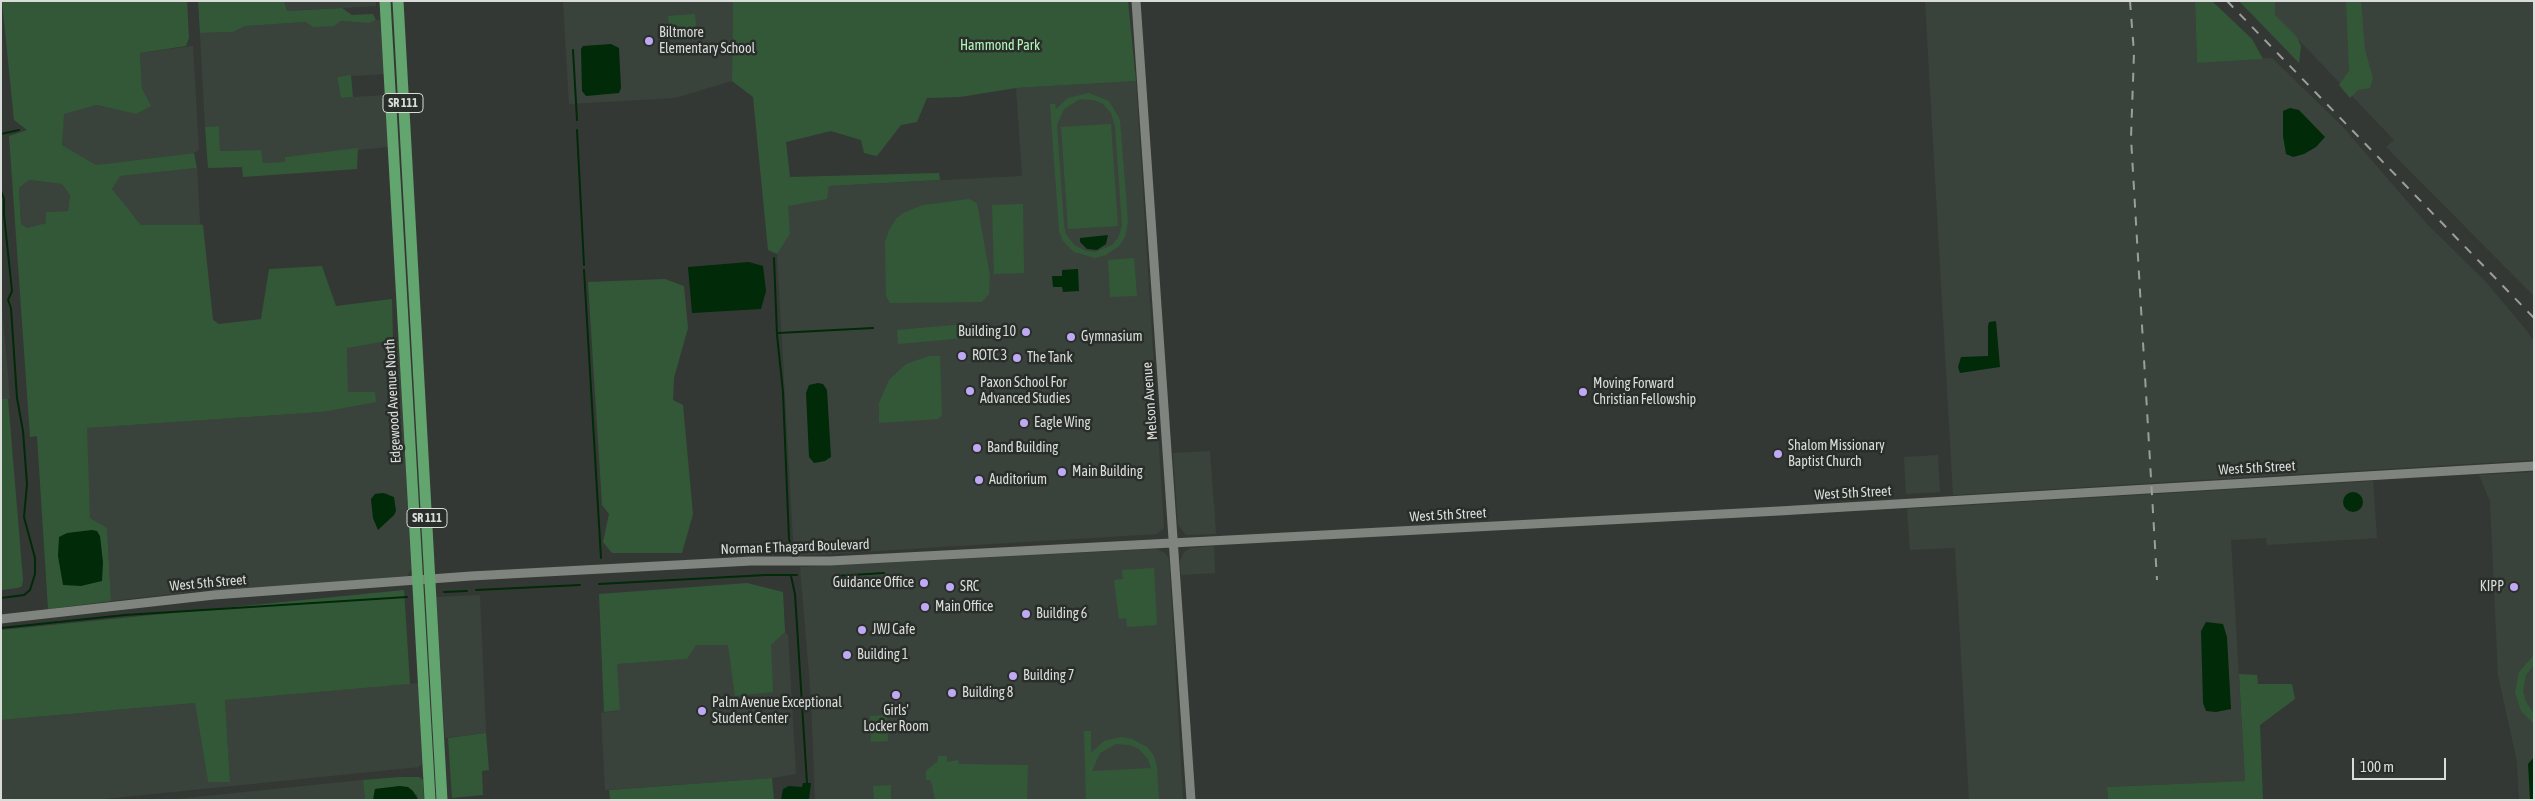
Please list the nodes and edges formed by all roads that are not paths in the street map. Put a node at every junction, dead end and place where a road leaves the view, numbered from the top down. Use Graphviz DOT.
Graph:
graph roads {
  1 [pos="385,1"];
  2 [pos="398,1"];
  3 [pos="1136,1"];
  4 [pos="2534,466"];
  5 [pos="1173,543"];
  6 [pos="430,579"];
  7 [pos="418,580"];
  8 [pos="1,619"];
  9 [pos="430,800"];
  10 [pos="442,800"];
  11 [pos="1191,800"];
  1 -- 7 [label="main road, Edgewood Avenue North / SR 111"];
  2 -- 6 [label="main road, Edgewood Avenue North / SR 111"];
  3 -- 5 [label="street, Melson Avenue"];
  4 -- 5 [label="street, West 5th Street"];
  5 -- 6 [label="street, Norman E Thagard Boulevard"];
  5 -- 11 [label="street, Melson Avenue"];
  6 -- 7 [label="street, Norman E Thagard Boulevard"];
  6 -- 10 [label="main road, Edgewood Avenue North / SR 111"];
  7 -- 8 [label="street, West 5th Street"];
  7 -- 9 [label="main road, Edgewood Avenue North / SR 111"];
}
